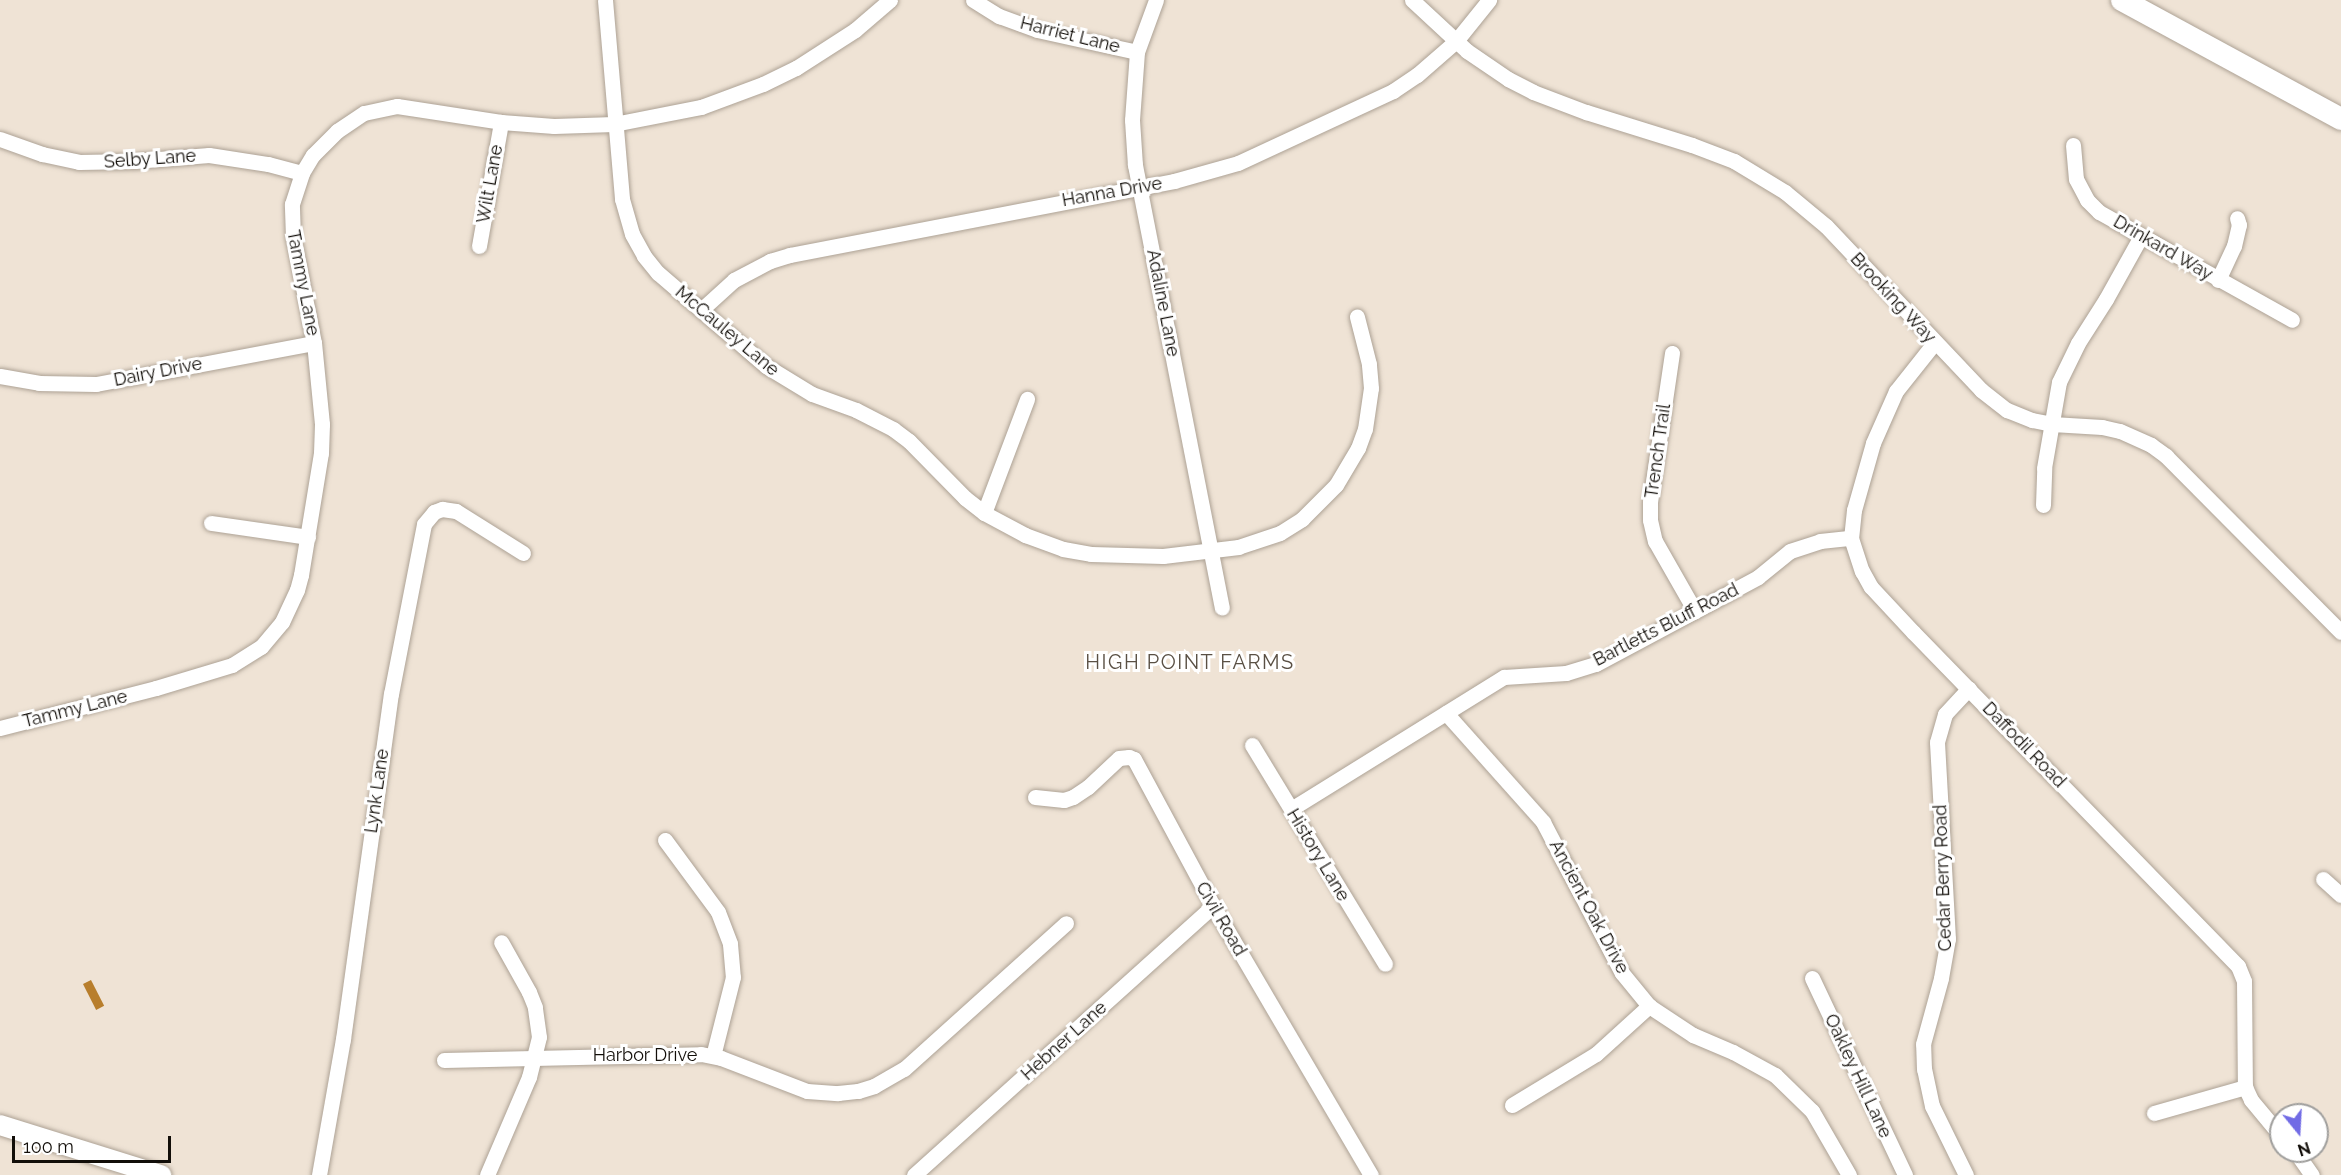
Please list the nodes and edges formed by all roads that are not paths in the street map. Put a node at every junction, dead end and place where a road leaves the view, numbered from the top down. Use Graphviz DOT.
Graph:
graph roads {
  1 [pos="605,0"];
  2 [pos="890,0"];
  3 [pos="973,0"];
  4 [pos="1156,0"];
  5 [pos="1412,0"];
  6 [pos="1489,0"];
  7 [pos="2122,0"];
  8 [pos="1456,41"];
  9 [pos="1137,52"];
  10 [pos="2341,119"];
  11 [pos="501,122"];
  12 [pos="614,124"];
  13 [pos="0,138"];
  14 [pos="2073,145"];
  15 [pos="302,173"];
  16 [pos="1140,187"];
  17 [pos="2237,218"];
  18 [pos="2141,236"];
  19 [pos="479,246"];
  20 [pos="2218,280"];
  21 [pos="701,310"];
  22 [pos="1358,317"];
  23 [pos="2292,320"];
  24 [pos="1935,342"];
  25 [pos="314,343"];
  26 [pos="1672,353"];
  27 [pos="0,375"];
  28 [pos="1027,399"];
  29 [pos="2052,424"];
  30 [pos="2043,505"];
  31 [pos="984,513"];
  32 [pos="211,523"];
  33 [pos="308,537"];
  34 [pos="1851,538"];
  35 [pos="1211,552"];
  36 [pos="523,553"];
  37 [pos="1222,608"];
  38 [pos="1695,611"];
  39 [pos="2341,632"];
  40 [pos="1969,688"];
  41 [pos="1446,713"];
  42 [pos="0,728"];
  43 [pos="1252,745"];
  44 [pos="1035,797"];
  45 [pos="1291,809"];
  46 [pos="666,840"];
  47 [pos="2323,879"];
  48 [pos="2341,895"];
  49 [pos="1213,906"];
  50 [pos="1066,923"];
  51 [pos="501,942"];
  52 [pos="1385,964"];
  53 [pos="1812,978"];
  54 [pos="1649,1006"];
  55 [pos="713,1056"];
  56 [pos="535,1057"];
  57 [pos="444,1060"];
  58 [pos="2245,1087"];
  59 [pos="1512,1105"];
  60 [pos="2154,1113"];
  61 [pos="2269,1122"];
  62 [pos="0,1125"];
  63 [pos="161,1175"];
  64 [pos="319,1175"];
  65 [pos="488,1175"];
  66 [pos="914,1175"];
  67 [pos="1371,1175"];
  68 [pos="1849,1175"];
  69 [pos="1905,1175"];
  70 [pos="1966,1175"];
  1 -- 12 [label="street, McCauley Lane"];
  2 -- 12 [label="street, Tammy Lane"];
  3 -- 9 [label="street, Harriet Lane"];
  4 -- 9 [label="street, Adaline Lane"];
  5 -- 8 [label="street, Brooking Way"];
  6 -- 8 [label="street, Hanna Drive"];
  7 -- 10 [label="highway"];
  8 -- 16 [label="street, Hanna Drive"];
  8 -- 24 [label="street, Brooking Way"];
  9 -- 16 [label="street, Adaline Lane"];
  11 -- 12 [label="street, Tammy Lane"];
  11 -- 15 [label="street, Tammy Lane"];
  11 -- 19 [label="street, Wilt Lane"];
  12 -- 21 [label="street, McCauley Lane"];
  13 -- 15 [label="street, Selby Lane"];
  14 -- 18 [label="street, Drinkard Way"];
  15 -- 25 [label="street, Tammy Lane"];
  16 -- 21 [label="street, Hanna Drive"];
  16 -- 35 [label="street, Adaline Lane"];
  17 -- 20 [label="street"];
  18 -- 20 [label="street, Drinkard Way"];
  18 -- 29 [label="street"];
  20 -- 23 [label="street, Drinkard Way"];
  21 -- 31 [label="street, McCauley Lane"];
  22 -- 35 [label="street, McCauley Lane"];
  24 -- 29 [label="street, Brooking Way"];
  24 -- 34 [label="street, Daffodil Road"];
  25 -- 27 [label="street, Dairy Drive"];
  25 -- 33 [label="street, Tammy Lane"];
  26 -- 38 [label="street, Trench Trail"];
  28 -- 31 [label="street"];
  29 -- 30 [label="street"];
  29 -- 39 [label="street, Brooking Way"];
  31 -- 35 [label="street, McCauley Lane"];
  32 -- 33 [label="street"];
  33 -- 42 [label="street, Tammy Lane"];
  34 -- 38 [label="street, Bartletts Bluff Road"];
  34 -- 40 [label="street, Daffodil Road"];
  35 -- 37 [label="street, Adaline Lane"];
  36 -- 64 [label="street, Lynk Lane"];
  38 -- 41 [label="street, Bartletts Bluff Road"];
  40 -- 58 [label="street, Daffodil Road"];
  40 -- 70 [label="street, Cedar Berry Road"];
  41 -- 45 [label="street, Bartletts Bluff Road"];
  41 -- 54 [label="street, Ancient Oak Drive"];
  43 -- 45 [label="street, History Lane"];
  44 -- 49 [label="street, Civil Road"];
  45 -- 52 [label="street, History Lane"];
  46 -- 55 [label="street"];
  47 -- 48 [label="street"];
  49 -- 66 [label="street, Hebner Lane"];
  49 -- 67 [label="street, Civil Road"];
  50 -- 55 [label="street, Harbor Drive"];
  51 -- 56 [label="street"];
  53 -- 69 [label="street, Oakley Hill Lane"];
  54 -- 59 [label="street"];
  54 -- 68 [label="street, Ancient Oak Drive"];
  55 -- 56 [label="street, Harbor Drive"];
  56 -- 57 [label="street, Harbor Drive"];
  56 -- 65 [label="street"];
  58 -- 60 [label="street"];
  58 -- 61 [label="street"];
  62 -- 63 [label="main road"];
}
